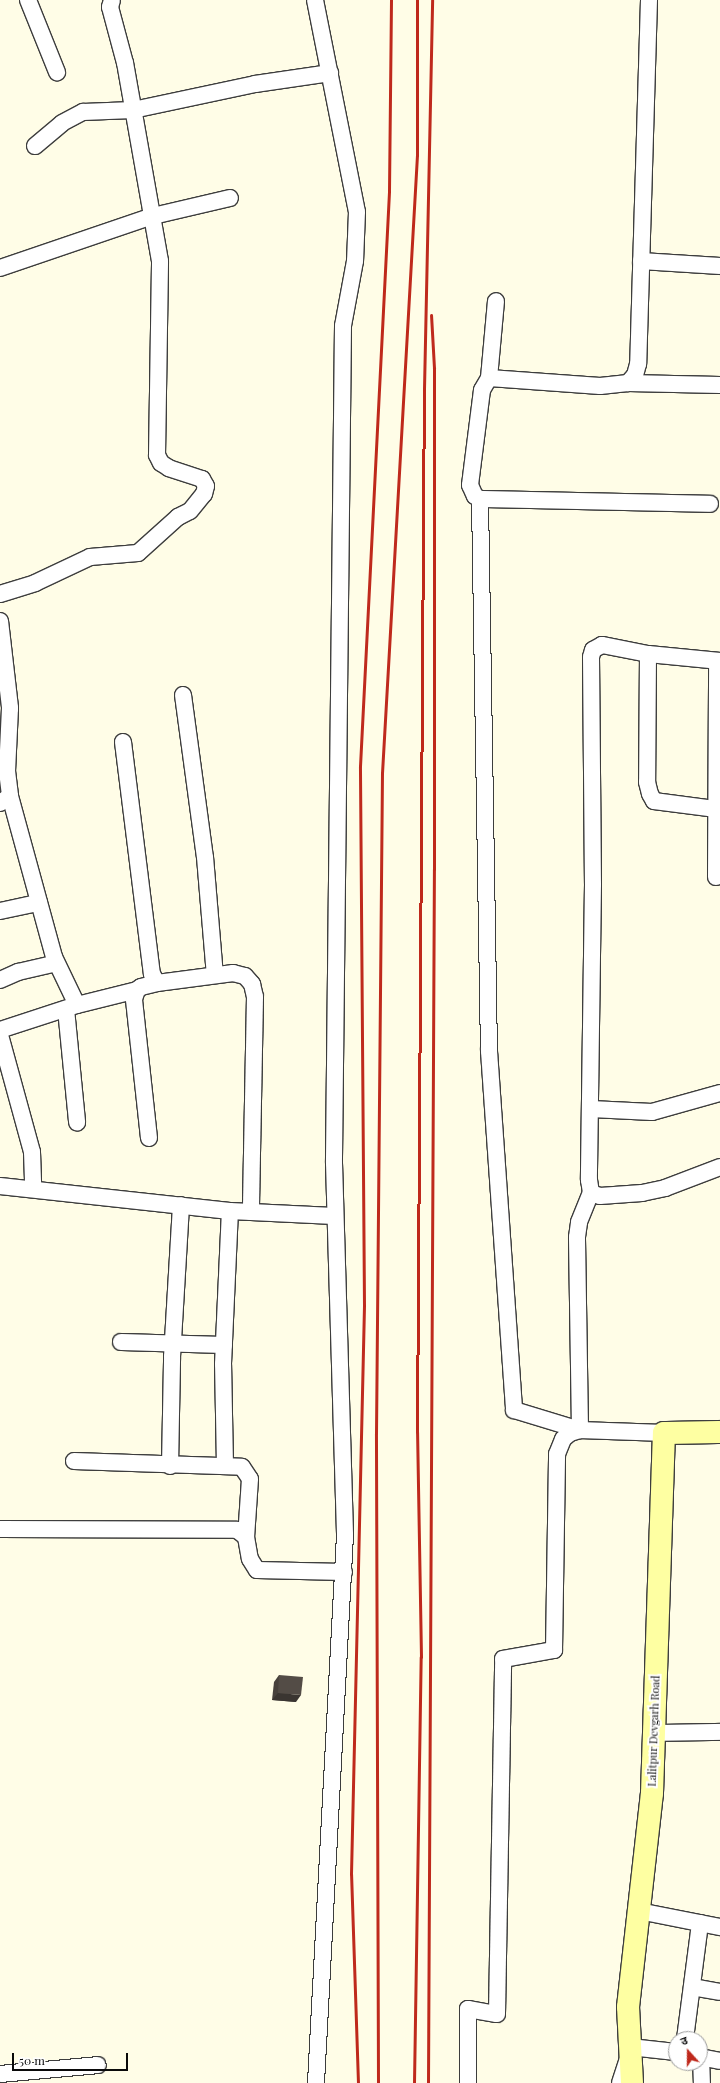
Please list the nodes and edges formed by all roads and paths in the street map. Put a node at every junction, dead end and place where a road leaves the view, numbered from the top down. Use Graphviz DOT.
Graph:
graph roads {
  1 [pos="28,0"];
  2 [pos="112,0"];
  3 [pos="315,0"];
  4 [pos="649,0"];
  5 [pos="57,72"];
  6 [pos="330,73"];
  7 [pos="133,110"];
  8 [pos="35,146"];
  9 [pos="230,198"];
  10 [pos="153,216"];
  11 [pos="641,261"];
  12 [pos="720,266"];
  13 [pos="0,268"];
  14 [pos="496,301"];
  15 [pos="490,378"];
  16 [pos="628,382"];
  17 [pos="720,385"];
  18 [pos="480,499"];
  19 [pos="710,504"];
  20 [pos="0,594"];
  21 [pos="0,621"];
  22 [pos="648,654"];
  23 [pos="718,661"];
  24 [pos="183,695"];
  25 [pos="123,742"];
  26 [pos="5,800"];
  27 [pos="716,810"];
  28 [pos="716,877"];
  29 [pos="38,903"];
  30 [pos="0,911"];
  31 [pos="56,963"];
  32 [pos="215,975"];
  33 [pos="0,980"];
  34 [pos="157,983"];
  35 [pos="137,990"];
  36 [pos="72,1007"];
  37 [pos="0,1030"];
  38 [pos="0,1035"];
  39 [pos="720,1093"];
  40 [pos="591,1109"];
  41 [pos="77,1122"];
  42 [pos="149,1138"];
  43 [pos="720,1167"];
  44 [pos="0,1186"];
  45 [pos="33,1188"];
  46 [pos="591,1193"];
  47 [pos="181,1206"];
  48 [pos="230,1211"];
  49 [pos="251,1212"];
  50 [pos="334,1216"];
  51 [pos="121,1342"];
  52 [pos="173,1345"];
  53 [pos="224,1345"];
  54 [pos="580,1430"];
  55 [pos="720,1432"];
  56 [pos="664,1433"];
  57 [pos="74,1461"];
  58 [pos="170,1466"];
  59 [pos="225,1466"];
  60 [pos="0,1529"];
  61 [pos="246,1537"];
  62 [pos="344,1572"];
  63 [pos="720,1732"];
  64 [pos="654,1733"];
  65 [pos="639,1911"];
  66 [pos="700,1923"];
  67 [pos="720,1927"];
  68 [pos="692,1987"];
  69 [pos="720,1992"];
  70 [pos="686,2031"];
  71 [pos="668,2054"];
  72 [pos="708,2058"];
  73 [pos="720,2061"];
  74 [pos="631,2062"];
  75 [pos="98,2065"];
  76 [pos="702,2071"];
  77 [pos="0,2074"];
  78 [pos="316,2083"];
  79 [pos="468,2083"];
  80 [pos="620,2083"];
  81 [pos="702,2083"];
  1 -- 5 [label="street"];
  2 -- 7 [label="street"];
  3 -- 6 [label="street"];
  4 -- 11 [label="street"];
  6 -- 7 [label="street"];
  6 -- 50 [label="street"];
  7 -- 8 [label="street"];
  7 -- 10 [label="street"];
  9 -- 10 [label="street"];
  10 -- 13 [label="street"];
  10 -- 20 [label="street"];
  11 -- 12 [label="street"];
  11 -- 16 [label="street"];
  14 -- 15 [label="street"];
  15 -- 16 [label="street"];
  15 -- 18 [label="street"];
  16 -- 17 [label="street"];
  18 -- 19 [label="street"];
  18 -- 54 [label="street"];
  21 -- 26 [label="street"];
  22 -- 23 [label="street"];
  22 -- 27 [label="street"];
  22 -- 40 [label="street"];
  23 -- 27 [label="street"];
  24 -- 32 [label="street"];
  25 -- 34 [label="street"];
  26 -- 29 [label="street"];
  27 -- 28 [label="street"];
  29 -- 30 [label="street"];
  29 -- 31 [label="street"];
  31 -- 33 [label="street"];
  31 -- 36 [label="street"];
  32 -- 34 [label="street"];
  32 -- 49 [label="street"];
  34 -- 35 [label="street"];
  35 -- 36 [label="street"];
  35 -- 42 [label="street"];
  36 -- 37 [label="street"];
  36 -- 41 [label="street"];
  38 -- 45 [label="street"];
  39 -- 40 [label="street"];
  40 -- 46 [label="street"];
  43 -- 46 [label="street"];
  44 -- 45 [label="street"];
  45 -- 47 [label="street"];
  46 -- 54 [label="street"];
  47 -- 48 [label="street"];
  47 -- 52 [label="street"];
  48 -- 49 [label="street"];
  48 -- 53 [label="street"];
  49 -- 50 [label="street"];
  50 -- 62 [label="street"];
  51 -- 52 [label="street"];
  52 -- 53 [label="street"];
  52 -- 58 [label="street"];
  53 -- 59 [label="street"];
  54 -- 56 [label="street"];
  54 -- 79 [label="street"];
  55 -- 56 [label="main road"];
  56 -- 64 [label="main road, Lalitpur Devgarh Road"];
  57 -- 58 [label="street"];
  58 -- 59 [label="street"];
  59 -- 61 [label="street"];
  60 -- 61 [label="street"];
  61 -- 62 [label="street"];
  62 -- 78 [label="street"];
  63 -- 64 [label="street"];
  64 -- 65 [label="main road, Lalitpur Devgarh Road"];
  65 -- 66 [label="street"];
  65 -- 74 [label="main road, Lalitpur Devgarh Road"];
  66 -- 67 [label="street"];
  66 -- 68 [label="street"];
  68 -- 69 [label="street"];
  68 -- 70 [label="street"];
  71 -- 74 [label="street"];
  72 -- 73 [label="street"];
  74 -- 80 [label="street"];
  75 -- 77 [label="street"];
  76 -- 81 [label="street"];
}
